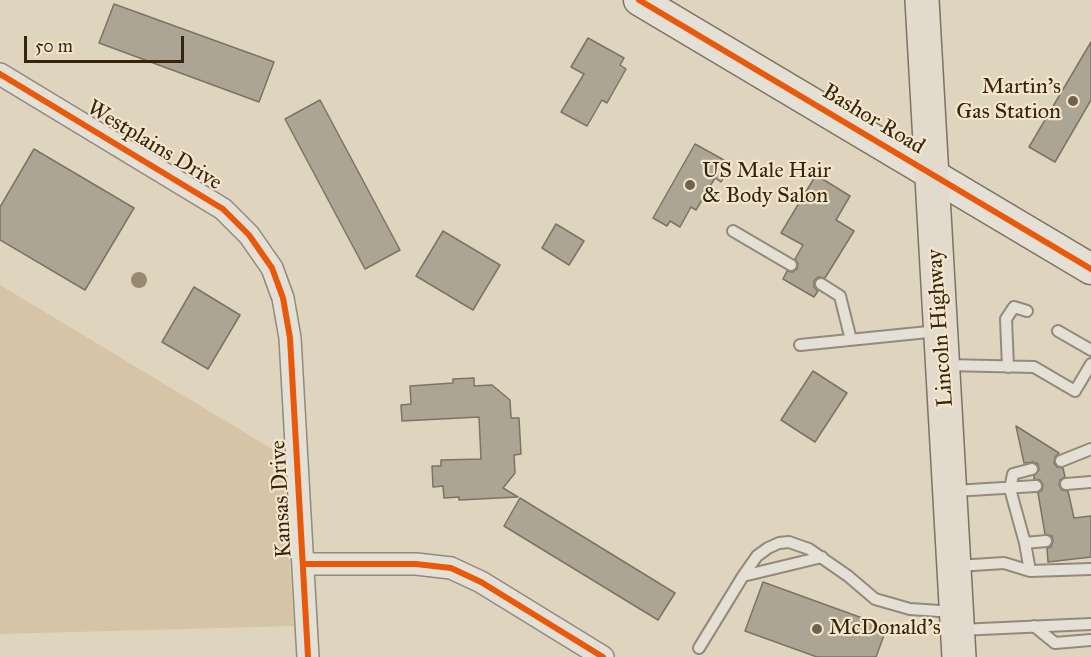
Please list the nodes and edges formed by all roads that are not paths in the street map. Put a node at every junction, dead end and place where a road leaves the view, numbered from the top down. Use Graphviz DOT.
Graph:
graph roads {
  1 [pos="639,0"];
  2 [pos="922,0"];
  3 [pos="0,74"];
  4 [pos="931,175"];
  5 [pos="733,231"];
  6 [pos="791,265"];
  7 [pos="1091,268"];
  8 [pos="821,284"];
  9 [pos="1027,311"];
  10 [pos="942,331"];
  11 [pos="1058,331"];
  12 [pos="290,338"];
  13 [pos="851,340"];
  14 [pos="800,345"];
  15 [pos="1091,350"];
  16 [pos="1091,364"];
  17 [pos="944,365"];
  18 [pos="1008,367"];
  19 [pos="1091,449"];
  20 [pos="1061,461"];
  21 [pos="1032,469"];
  22 [pos="1091,482"];
  23 [pos="1066,484"];
  24 [pos="1036,486"];
  25 [pos="1010,489"];
  26 [pos="951,491"];
  27 [pos="1046,541"];
  28 [pos="1025,543"];
  29 [pos="822,557"];
  30 [pos="304,564"];
  31 [pos="954,566"];
  32 [pos="1091,569"];
  33 [pos="1030,571"];
  34 [pos="743,576"];
  35 [pos="1091,624"];
  36 [pos="1034,626"];
  37 [pos="958,633"];
  38 [pos="1091,640"];
  39 [pos="699,648"];
  40 [pos="308,657"];
  41 [pos="603,657"];
  1 -- 4 [label="street, Bashor Road"];
  2 -- 4 [label="highway, Lincoln Highway"];
  3 -- 12 [label="street, Westplains Drive"];
  4 -- 7 [label="street, Bashor Road"];
  4 -- 10 [label="highway, Lincoln Highway"];
  5 -- 6 [label="lane"];
  8 -- 13 [label="lane"];
  9 -- 18 [label="lane"];
  10 -- 13 [label="lane"];
  10 -- 17 [label="highway, Lincoln Highway"];
  11 -- 15 [label="lane"];
  12 -- 30 [label="street, Kansas Drive"];
  13 -- 14 [label="lane"];
  16 -- 18 [label="lane"];
  17 -- 18 [label="lane"];
  17 -- 26 [label="highway, Lincoln Highway"];
  19 -- 20 [label="lane"];
  21 -- 25 [label="lane"];
  22 -- 23 [label="lane"];
  24 -- 25 [label="lane"];
  25 -- 26 [label="lane"];
  25 -- 28 [label="lane"];
  26 -- 31 [label="highway, Lincoln Highway"];
  27 -- 28 [label="lane"];
  28 -- 33 [label="lane"];
  29 -- 34 [label="lane"];
  29 -- 34 [label="lane"];
  29 -- 37 [label="lane"];
  30 -- 40 [label="street, Kansas Drive"];
  30 -- 41 [label="street"];
  31 -- 33 [label="lane"];
  31 -- 37 [label="highway, Lincoln Highway"];
  32 -- 33 [label="lane"];
  34 -- 39 [label="lane"];
  35 -- 36 [label="lane"];
  36 -- 37 [label="lane"];
  36 -- 38 [label="lane"];
}
